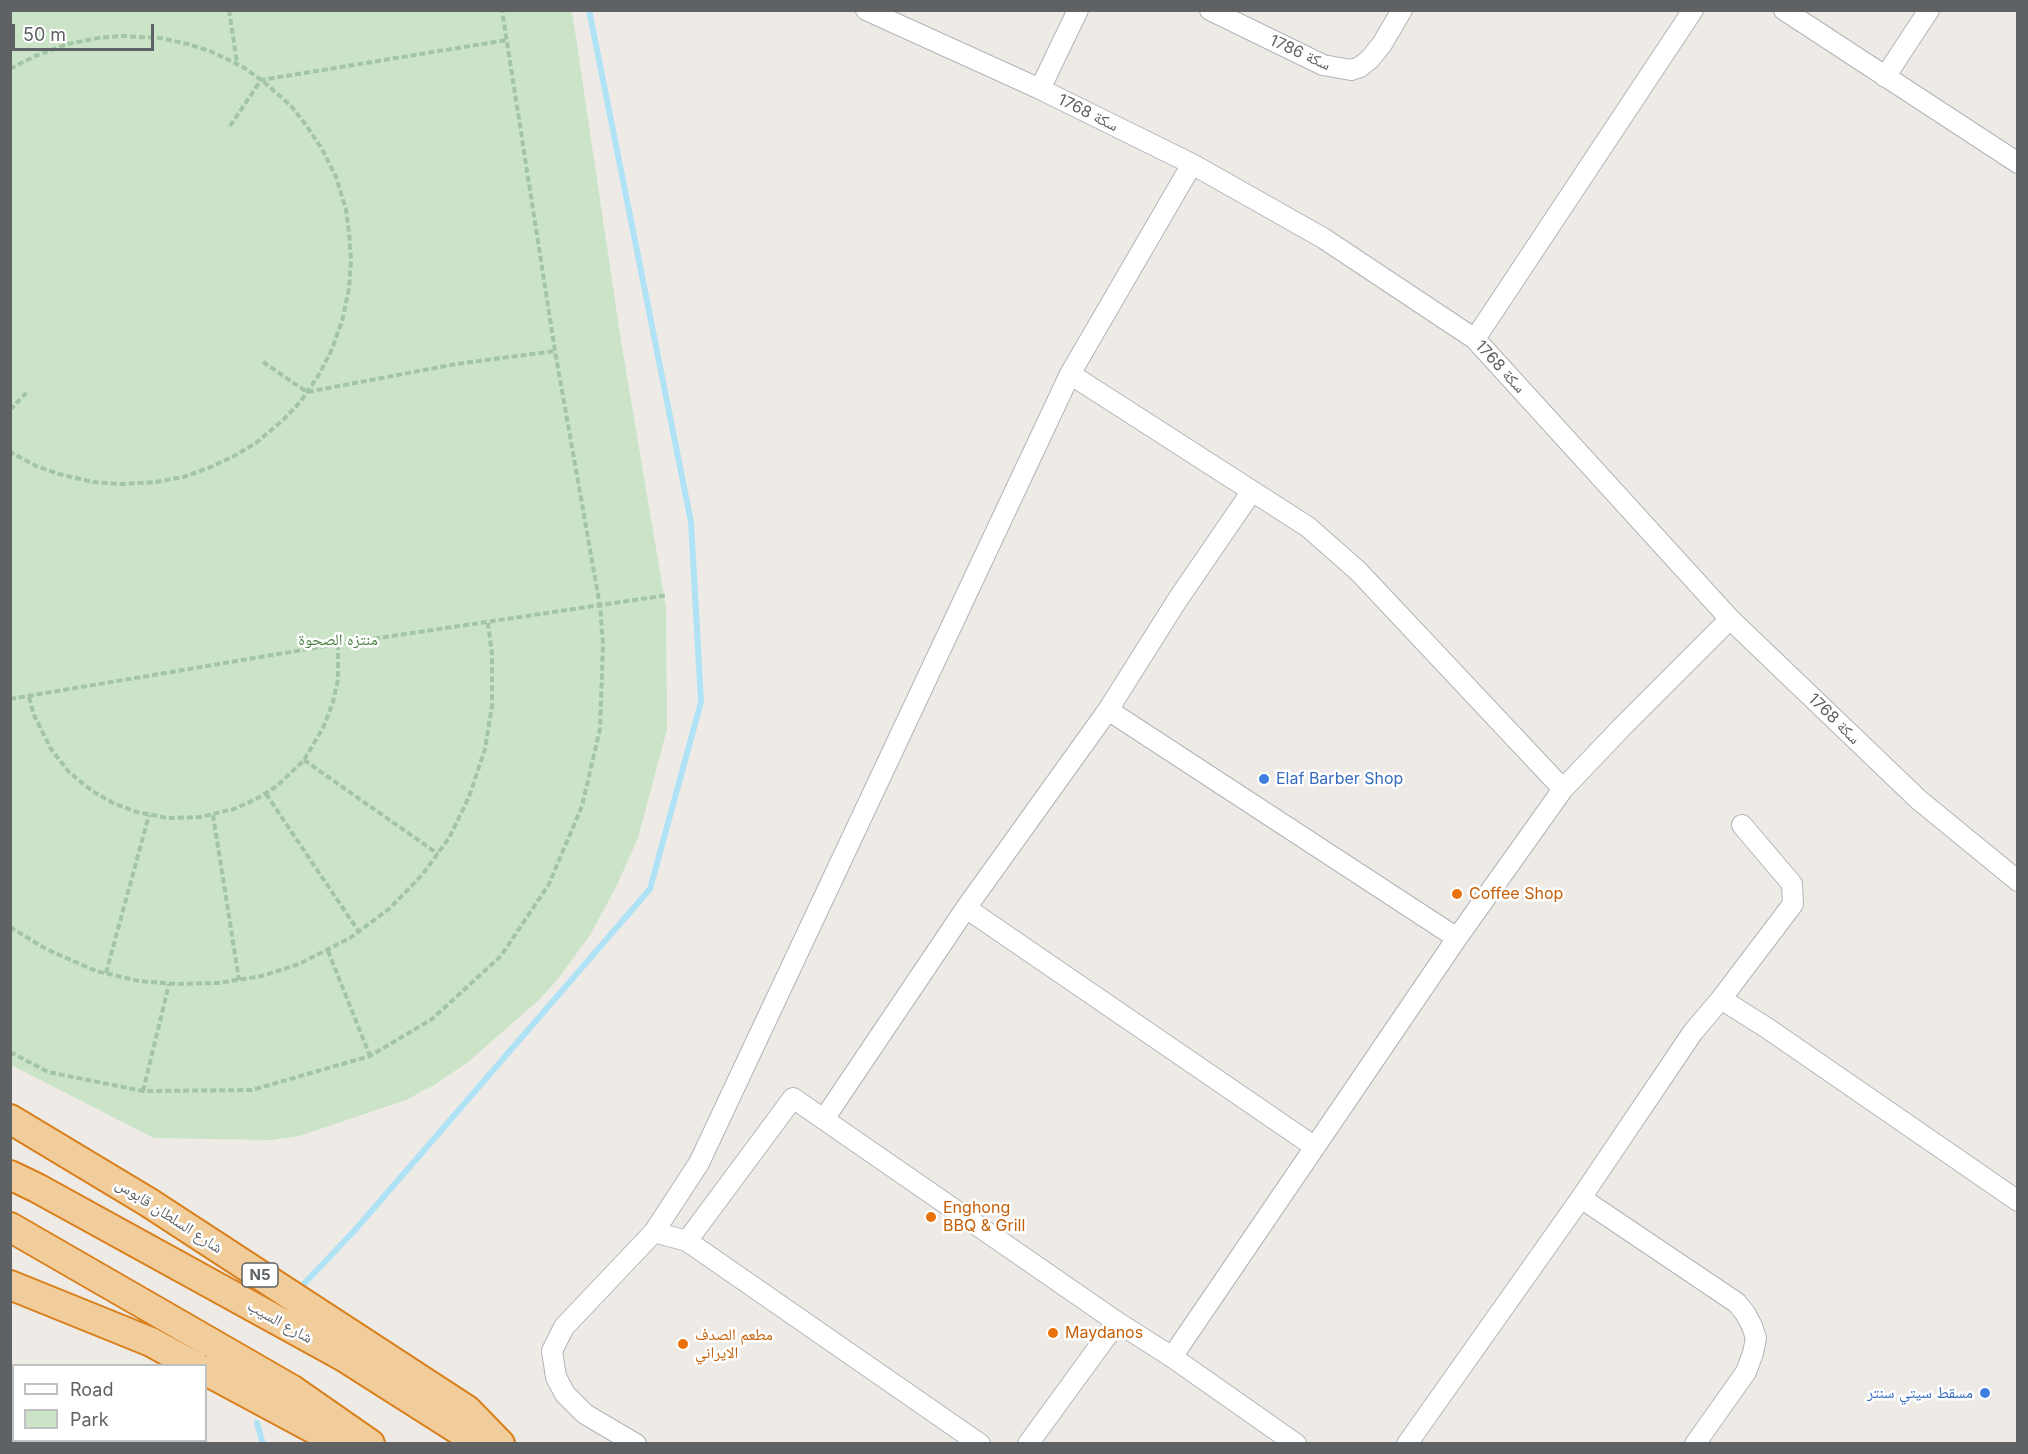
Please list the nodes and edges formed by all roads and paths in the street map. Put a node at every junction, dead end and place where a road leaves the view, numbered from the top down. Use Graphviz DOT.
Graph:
graph roads {
  1 [pos="230,10"];
  2 [pos="502,10"];
  3 [pos="866,10"];
  4 [pos="1078,10"];
  5 [pos="1210,10"];
  6 [pos="1402,10"];
  7 [pos="1693,10"];
  8 [pos="1784,10"];
  9 [pos="1929,10"];
  10 [pos="507,40"];
  11 [pos="237,64"];
  12 [pos="10,69"];
  13 [pos="1885,77"];
  14 [pos="261,80"];
  15 [pos="1040,89"];
  16 [pos="230,126"];
  17 [pos="2018,163"];
  18 [pos="1192,164"];
  19 [pos="1475,339"];
  20 [pos="555,351"];
  21 [pos="263,362"];
  22 [pos="1070,374"];
  23 [pos="27,392"];
  24 [pos="307,392"];
  25 [pos="10,410"];
  26 [pos="10,452"];
  27 [pos="1252,491"];
  28 [pos="669,595"];
  29 [pos="600,606"];
  30 [pos="1730,619"];
  31 [pos="488,623"];
  32 [pos="338,644"];
  33 [pos="29,697"];
  34 [pos="10,699"];
  35 [pos="1108,710"];
  36 [pos="304,760"];
  37 [pos="1563,789"];
  38 [pos="266,794"];
  39 [pos="149,815"];
  40 [pos="213,815"];
  41 [pos="1742,825"];
  42 [pos="438,854"];
  43 [pos="2018,881"];
  44 [pos="966,908"];
  45 [pos="10,927"];
  46 [pos="359,932"];
  47 [pos="1457,939"];
  48 [pos="328,951"];
  49 [pos="106,974"];
  50 [pos="239,981"];
  51 [pos="169,984"];
  52 [pos="1720,999"];
  53 [pos="10,1052"];
  54 [pos="370,1056"];
  55 [pos="142,1091"];
  56 [pos="10,1119"];
  57 [pos="824,1119"];
  58 [pos="1315,1147"];
  59 [pos="10,1175"];
  60 [pos="1581,1198"];
  61 [pos="2018,1202"];
  62 [pos="10,1227"];
  63 [pos="654,1232"];
  64 [pos="687,1241"];
  65 [pos="10,1285"];
  66 [pos="1117,1322"];
  67 [pos="1172,1357"];
  68 [pos="193,1364"];
  69 [pos="207,1372"];
  70 [pos="342,1443"];
  71 [pos="370,1443"];
  72 [pos="481,1443"];
  73 [pos="500,1443"];
  74 [pos="636,1443"];
  75 [pos="980,1443"];
  76 [pos="1028,1443"];
  77 [pos="1296,1443"];
  78 [pos="1407,1443"];
  79 [pos="1695,1443"];
  1 -- 11 [label="path"];
  2 -- 10 [label="path"];
  3 -- 15 [label="street, سكة 1768"];
  4 -- 15 [label="street"];
  5 -- 6 [label="street, سكة 1786"];
  7 -- 19 [label="street"];
  8 -- 13 [label="street"];
  9 -- 13 [label="street"];
  10 -- 14 [label="path"];
  10 -- 20 [label="path"];
  11 -- 12 [label="path"];
  11 -- 14 [label="path"];
  13 -- 17 [label="street"];
  14 -- 16 [label="path"];
  14 -- 24 [label="path"];
  15 -- 18 [label="street, سكة 1768"];
  18 -- 19 [label="street, سكة 1768"];
  18 -- 22 [label="street"];
  19 -- 30 [label="street, سكة 1768"];
  20 -- 24 [label="path"];
  20 -- 29 [label="path"];
  21 -- 24 [label="path"];
  22 -- 27 [label="street"];
  22 -- 63 [label="street"];
  23 -- 25 [label="path"];
  24 -- 26 [label="path"];
  27 -- 35 [label="street"];
  27 -- 37 [label="street"];
  28 -- 29 [label="path"];
  29 -- 31 [label="path"];
  29 -- 54 [label="path"];
  30 -- 37 [label="street"];
  30 -- 43 [label="street, سكة 1768"];
  31 -- 32 [label="path"];
  31 -- 42 [label="path"];
  32 -- 33 [label="path"];
  32 -- 36 [label="path"];
  33 -- 34 [label="path"];
  33 -- 39 [label="path"];
  35 -- 44 [label="street"];
  35 -- 47 [label="street"];
  36 -- 38 [label="path"];
  36 -- 42 [label="path"];
  37 -- 47 [label="street"];
  38 -- 40 [label="path"];
  38 -- 46 [label="path"];
  39 -- 40 [label="path"];
  39 -- 49 [label="path"];
  40 -- 50 [label="path"];
  41 -- 52 [label="street"];
  42 -- 46 [label="path"];
  44 -- 57 [label="street"];
  44 -- 58 [label="street"];
  45 -- 49 [label="path"];
  46 -- 48 [label="path"];
  47 -- 58 [label="street"];
  48 -- 50 [label="path"];
  48 -- 54 [label="path"];
  49 -- 51 [label="path"];
  50 -- 51 [label="path"];
  51 -- 55 [label="path"];
  52 -- 60 [label="street"];
  52 -- 61 [label="street"];
  53 -- 55 [label="path"];
  54 -- 55 [label="path"];
  56 -- 73 [label="highway, شارع السلطان قابوس / N5"];
  57 -- 64 [label="street"];
  57 -- 66 [label="street"];
  58 -- 67 [label="street"];
  59 -- 72 [label="highway, شارع السيب / N5"];
  60 -- 78 [label="street"];
  60 -- 79 [label="street"];
  62 -- 71 [label="highway"];
  63 -- 64 [label="street"];
  63 -- 74 [label="street"];
  64 -- 75 [label="street"];
  65 -- 68 [label="highway"];
  66 -- 67 [label="street"];
  66 -- 76 [label="street"];
  67 -- 77 [label="street"];
  69 -- 70 [label="highway"];
}
